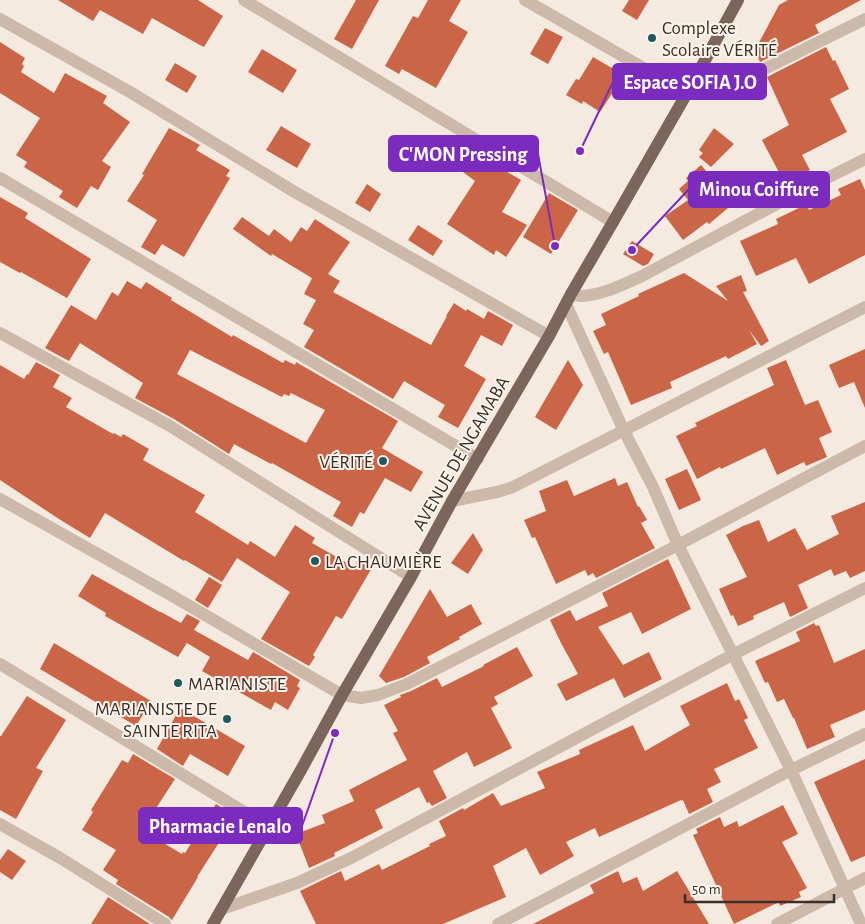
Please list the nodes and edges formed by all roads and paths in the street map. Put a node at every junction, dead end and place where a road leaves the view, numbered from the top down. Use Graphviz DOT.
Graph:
graph roads {
  1 [pos="244,0"];
  2 [pos="525,0"];
  3 [pos="738,0"];
  4 [pos="0,19"];
  5 [pos="865,19"];
  6 [pos="686,93"];
  7 [pos="865,159"];
  8 [pos="0,178"];
  9 [pos="614,222"];
  10 [pos="568,299"];
  11 [pos="865,307"];
  12 [pos="0,333"];
  13 [pos="549,336"];
  14 [pos="624,431"];
  15 [pos="865,446"];
  16 [pos="478,459"];
  17 [pos="0,500"];
  18 [pos="452,501"];
  19 [pos="678,545"];
  20 [pos="411,577"];
  21 [pos="865,588"];
  22 [pos="734,654"];
  23 [pos="0,664"];
  24 [pos="342,695"];
  25 [pos="865,734"];
  26 [pos="791,770"];
  27 [pos="0,824"];
  28 [pos="269,827"];
  29 [pos="865,878"];
  30 [pos="844,888"];
  31 [pos="222,909"];
  32 [pos="165,924"];
  33 [pos="213,924"];
  34 [pos="498,924"];
  35 [pos="777,924"];
  36 [pos="861,924"];
  1 -- 9 [label="street"];
  2 -- 6 [label="street"];
  3 -- 6 [label="main road, AVENUE DE NGAMABA"];
  4 -- 13 [label="street"];
  5 -- 6 [label="street"];
  6 -- 9 [label="main road, AVENUE DE NGAMABA"];
  7 -- 10 [label="street"];
  8 -- 16 [label="street"];
  9 -- 10 [label="main road, AVENUE DE NGAMABA"];
  10 -- 13 [label="main road, AVENUE DE NGAMABA"];
  10 -- 14 [label="street"];
  11 -- 14 [label="street"];
  12 -- 20 [label="street"];
  13 -- 16 [label="main road, AVENUE DE NGAMABA"];
  14 -- 18 [label="street"];
  14 -- 19 [label="street"];
  15 -- 19 [label="street"];
  16 -- 18 [label="main road, AVENUE DE NGAMABA"];
  17 -- 24 [label="street"];
  18 -- 20 [label="main road, AVENUE DE NGAMABA"];
  19 -- 22 [label="street"];
  19 -- 24 [label="street"];
  20 -- 24 [label="main road, AVENUE DE NGAMABA"];
  21 -- 22 [label="street"];
  22 -- 26 [label="street"];
  22 -- 31 [label="street"];
  23 -- 28 [label="street"];
  24 -- 28 [label="main road, AVENUE DE NGAMABA"];
  25 -- 26 [label="street"];
  26 -- 30 [label="street"];
  26 -- 34 [label="street"];
  27 -- 32 [label="street"];
  28 -- 31 [label="main road, AVENUE DE NGAMABA"];
  29 -- 30 [label="street"];
  30 -- 35 [label="street"];
  30 -- 36 [label="street"];
  31 -- 33 [label="main road, AVENUE DE NGAMABA"];
}
